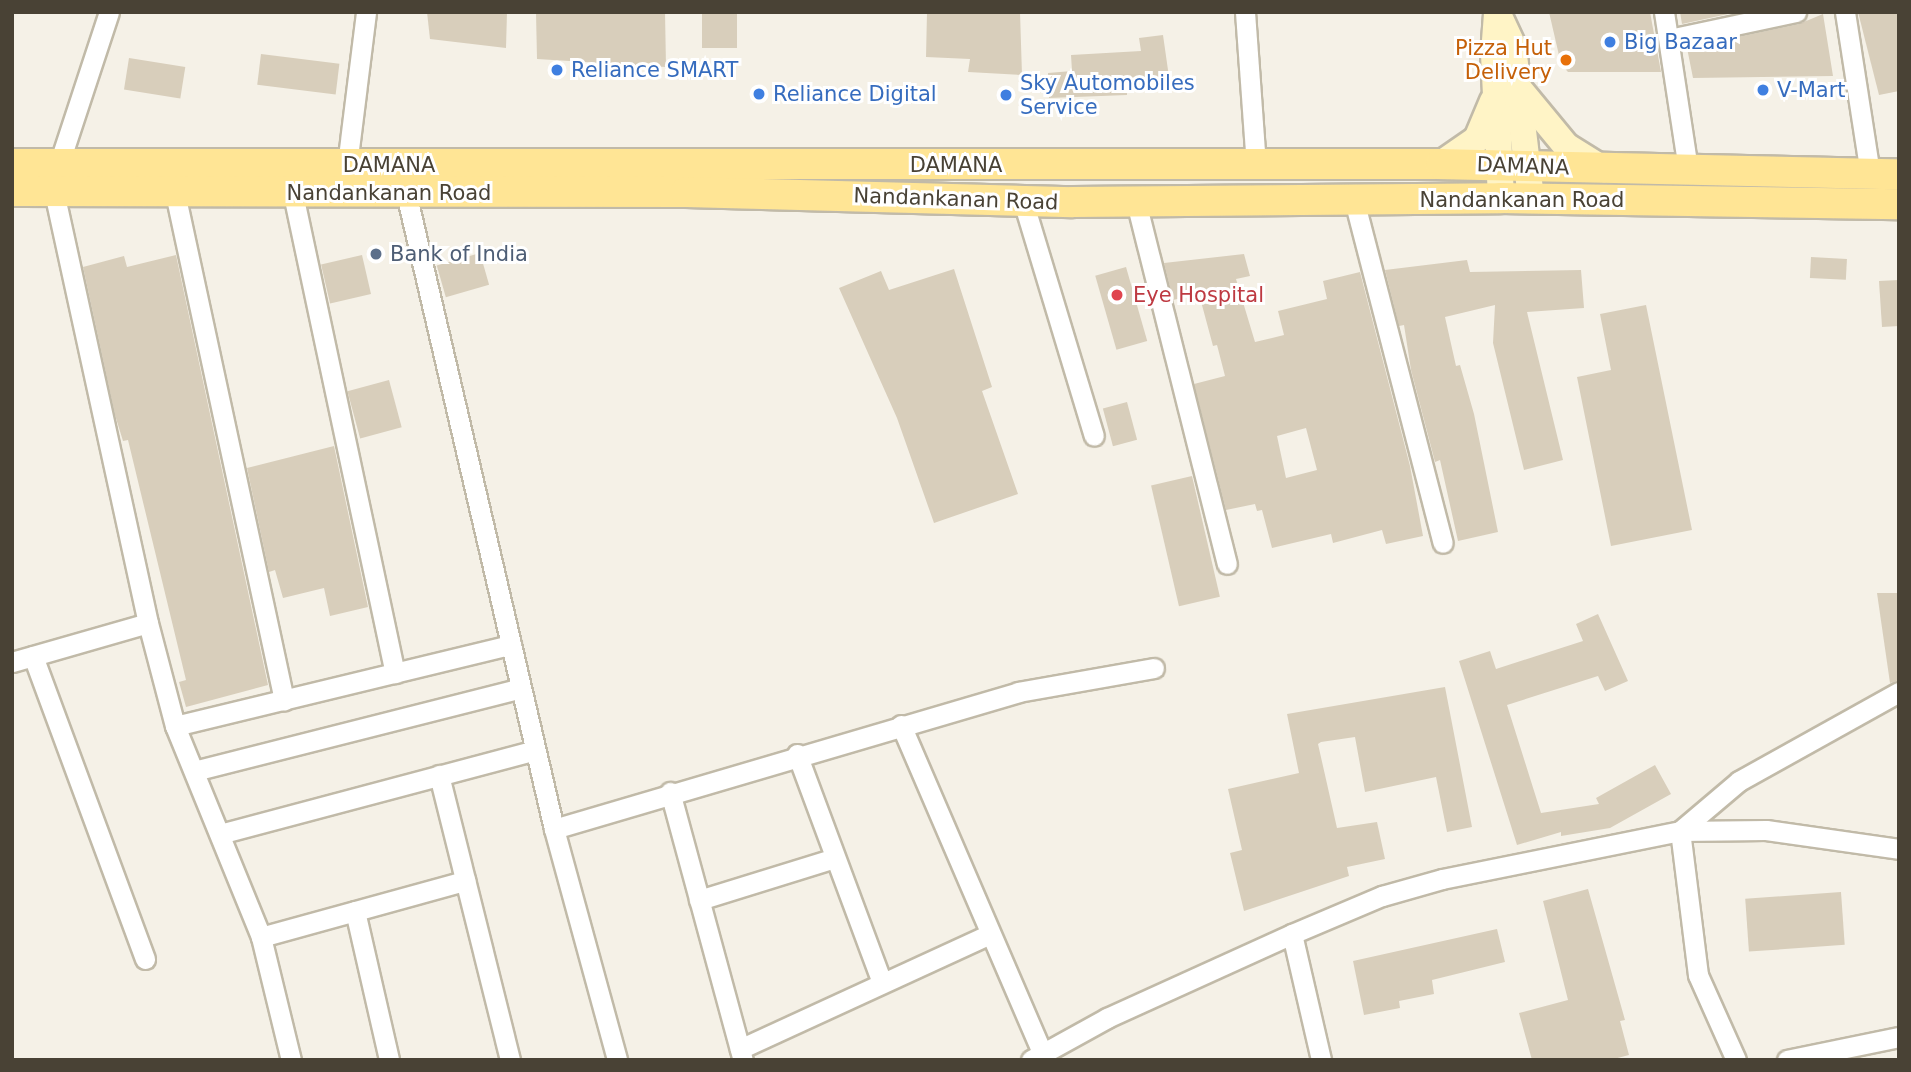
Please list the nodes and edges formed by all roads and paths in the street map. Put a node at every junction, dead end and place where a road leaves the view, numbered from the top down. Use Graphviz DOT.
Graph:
graph roads {
  1 [pos="109,12"];
  2 [pos="366,12"];
  3 [pos="1245,12"];
  4 [pos="1497,12"];
  5 [pos="1664,12"];
  6 [pos="1796,12"];
  7 [pos="1845,12"];
  8 [pos="1669,39"];
  9 [pos="1507,88"];
  10 [pos="12,164"];
  11 [pos="1256,164"];
  12 [pos="1441,164"];
  13 [pos="347,165"];
  14 [pos="1514,165"];
  15 [pos="1688,168"];
  16 [pos="1603,169"];
  17 [pos="1884,174"];
  18 [pos="56,178"];
  19 [pos="12,191"];
  20 [pos="175,193"];
  21 [pos="406,193"];
  22 [pos="293,194"];
  23 [pos="1501,198"];
  24 [pos="1531,199"];
  25 [pos="1354,200"];
  26 [pos="1023,201"];
  27 [pos="1136,201"];
  28 [pos="1899,204"];
  29 [pos="1094,436"];
  30 [pos="1443,543"];
  31 [pos="1227,564"];
  32 [pos="148,623"];
  33 [pos="511,645"];
  34 [pos="33,656"];
  35 [pos="12,662"];
  36 [pos="1154,668"];
  37 [pos="395,673"];
  38 [pos="521,688"];
  39 [pos="1899,692"];
  40 [pos="284,700"];
  41 [pos="901,725"];
  42 [pos="175,726"];
  43 [pos="535,750"];
  44 [pos="797,754"];
  45 [pos="194,771"];
  46 [pos="439,775"];
  47 [pos="670,792"];
  48 [pos="554,829"];
  49 [pos="1680,831"];
  50 [pos="220,834"];
  51 [pos="1899,849"];
  52 [pos="835,858"];
  53 [pos="465,881"];
  54 [pos="699,900"];
  55 [pos="355,911"];
  56 [pos="990,934"];
  57 [pos="1292,934"];
  58 [pos="261,937"];
  59 [pos="145,959"];
  60 [pos="882,983"];
  61 [pos="1899,1037"];
  62 [pos="742,1054"];
  63 [pos="1036,1056"];
  64 [pos="291,1060"];
  65 [pos="389,1060"];
  66 [pos="510,1060"];
  67 [pos="617,1060"];
  68 [pos="1321,1060"];
  69 [pos="1737,1060"];
  70 [pos="1787,1060"];
  1 -- 18 [label="street"];
  2 -- 13 [label="street"];
  3 -- 11 [label="street"];
  4 -- 9 [label="main road"];
  5 -- 8 [label="street"];
  6 -- 8 [label="street"];
  7 -- 17 [label="street"];
  8 -- 15 [label="street"];
  9 -- 12 [label="main road"];
  9 -- 14 [label="main road"];
  9 -- 16 [label="main road"];
  10 -- 18 [label="main road, DAMANA"];
  11 -- 12 [label="main road, DAMANA"];
  11 -- 13 [label="main road, DAMANA"];
  12 -- 14 [label="main road, DAMANA"];
  13 -- 18 [label="main road, DAMANA"];
  14 -- 16 [label="main road, DAMANA"];
  14 -- 23 [label="main road"];
  14 -- 24 [label="main road"];
  15 -- 16 [label="main road, DAMANA"];
  15 -- 17 [label="main road, DAMANA"];
  18 -- 19 [label="main road, Nandankanan Road"];
  18 -- 20 [label="main road, Nandankanan Road"];
  18 -- 32 [label="street"];
  20 -- 22 [label="main road, Nandankanan Road"];
  20 -- 40 [label="street"];
  21 -- 22 [label="main road, Nandankanan Road"];
  21 -- 26 [label="main road, Nandankanan Road"];
  21 -- 33 [label="street"];
  22 -- 37 [label="street"];
  23 -- 24 [label="main road, Nandankanan Road"];
  23 -- 25 [label="main road, Nandankanan Road"];
  24 -- 28 [label="main road, Nandankanan Road"];
  25 -- 27 [label="main road, Nandankanan Road"];
  25 -- 30 [label="street"];
  26 -- 27 [label="main road, Nandankanan Road"];
  26 -- 29 [label="street"];
  27 -- 31 [label="street"];
  32 -- 34 [label="street"];
  32 -- 42 [label="street"];
  33 -- 37 [label="street"];
  33 -- 38 [label="street"];
  34 -- 35 [label="street"];
  34 -- 59 [label="street"];
  36 -- 41 [label="street"];
  37 -- 40 [label="street"];
  38 -- 43 [label="street"];
  38 -- 45 [label="street"];
  39 -- 49 [label="street"];
  40 -- 42 [label="street"];
  41 -- 44 [label="street"];
  41 -- 56 [label="street"];
  42 -- 45 [label="street"];
  43 -- 46 [label="street"];
  43 -- 48 [label="street"];
  44 -- 47 [label="street"];
  44 -- 52 [label="street"];
  45 -- 50 [label="street"];
  46 -- 50 [label="street"];
  46 -- 53 [label="street"];
  47 -- 48 [label="street"];
  47 -- 54 [label="street"];
  48 -- 67 [label="street"];
  49 -- 51 [label="street"];
  49 -- 57 [label="street"];
  49 -- 69 [label="street"];
  50 -- 58 [label="street"];
  52 -- 54 [label="street"];
  52 -- 60 [label="street"];
  53 -- 55 [label="street"];
  53 -- 66 [label="street"];
  54 -- 62 [label="street"];
  55 -- 58 [label="street"];
  55 -- 65 [label="street"];
  56 -- 60 [label="street"];
  56 -- 63 [label="street"];
  57 -- 63 [label="street"];
  57 -- 68 [label="street"];
  58 -- 64 [label="street"];
  60 -- 62 [label="street"];
  61 -- 70 [label="street"];
}
